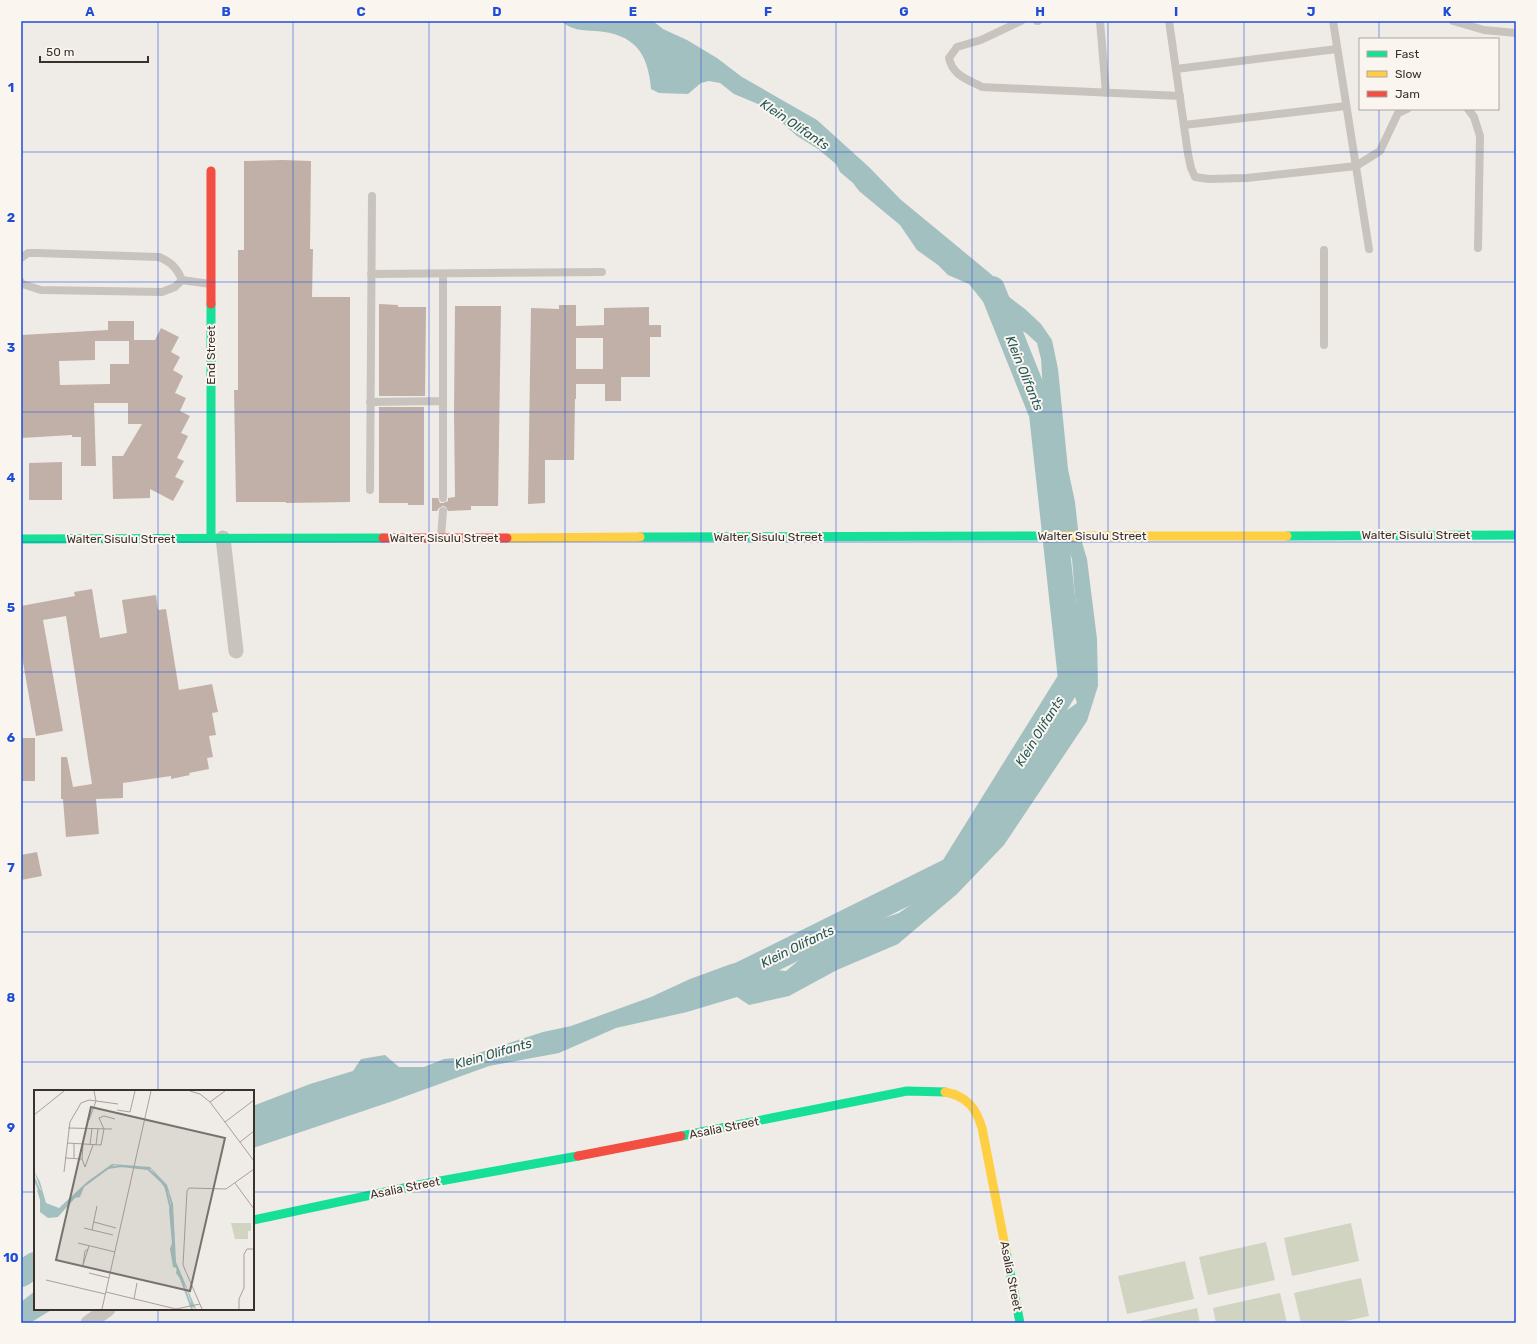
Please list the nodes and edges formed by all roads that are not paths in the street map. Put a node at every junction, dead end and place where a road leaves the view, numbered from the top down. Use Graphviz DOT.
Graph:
graph roads {
  1 [pos="1021,21"];
  2 [pos="1100,21"];
  3 [pos="1169,21"];
  4 [pos="1333,21"];
  5 [pos="1453,21"];
  6 [pos="1516,33"];
  7 [pos="1337,49"];
  8 [pos="1176,68"];
  9 [pos="1106,93"];
  10 [pos="1180,96"];
  11 [pos="1346,106"];
  12 [pos="1405,110"];
  13 [pos="1469,110"];
  14 [pos="1184,125"];
  15 [pos="1356,166"];
  16 [pos="211,171"];
  17 [pos="372,196"];
  18 [pos="1478,248"];
  19 [pos="1369,249"];
  20 [pos="1324,250"];
  21 [pos="21,258"];
  22 [pos="602,272"];
  23 [pos="371,274"];
  24 [pos="443,274"];
  25 [pos="182,280"];
  26 [pos="21,282"];
  27 [pos="211,284"];
  28 [pos="1324,345"];
  29 [pos="443,401"];
  30 [pos="370,402"];
  31 [pos="370,490"];
  32 [pos="443,498"];
  33 [pos="443,511"];
  34 [pos="1516,535"];
  35 [pos="217,538"];
  36 [pos="441,538"];
  37 [pos="21,539"];
  38 [pos="236,651"];
  39 [pos="254,1220"];
  40 [pos="107,1310"];
  41 [pos="88,1323"];
  42 [pos="1020,1323"];
  1 -- 9 [label="lane"];
  2 -- 9 [label="lane"];
  3 -- 8 [label="lane"];
  4 -- 7 [label="lane"];
  5 -- 6 [label="lane"];
  7 -- 8 [label="lane"];
  7 -- 11 [label="lane"];
  8 -- 10 [label="lane"];
  9 -- 10 [label="lane"];
  10 -- 14 [label="lane"];
  11 -- 14 [label="lane"];
  11 -- 15 [label="lane"];
  12 -- 15 [label="lane"];
  13 -- 18 [label="lane"];
  14 -- 15 [label="lane"];
  15 -- 19 [label="lane"];
  16 -- 27 [label="main road, End Street"];
  17 -- 23 [label="lane"];
  20 -- 28 [label="lane"];
  21 -- 25 [label="lane"];
  22 -- 24 [label="lane"];
  23 -- 24 [label="lane"];
  23 -- 30 [label="lane"];
  24 -- 29 [label="lane"];
  25 -- 26 [label="lane"];
  25 -- 27 [label="lane"];
  27 -- 35 [label="main road, End Street"];
  29 -- 30 [label="lane"];
  29 -- 32 [label="lane"];
  30 -- 31 [label="lane"];
  33 -- 36 [label="lane"];
  34 -- 36 [label="main road, Walter Sisulu Street"];
  35 -- 36 [label="main road, Walter Sisulu Street"];
  35 -- 37 [label="main road, Walter Sisulu Street"];
  35 -- 38 [label="street"];
  39 -- 42 [label="main road, Asalia Street"];
  40 -- 41 [label="street"];
}
